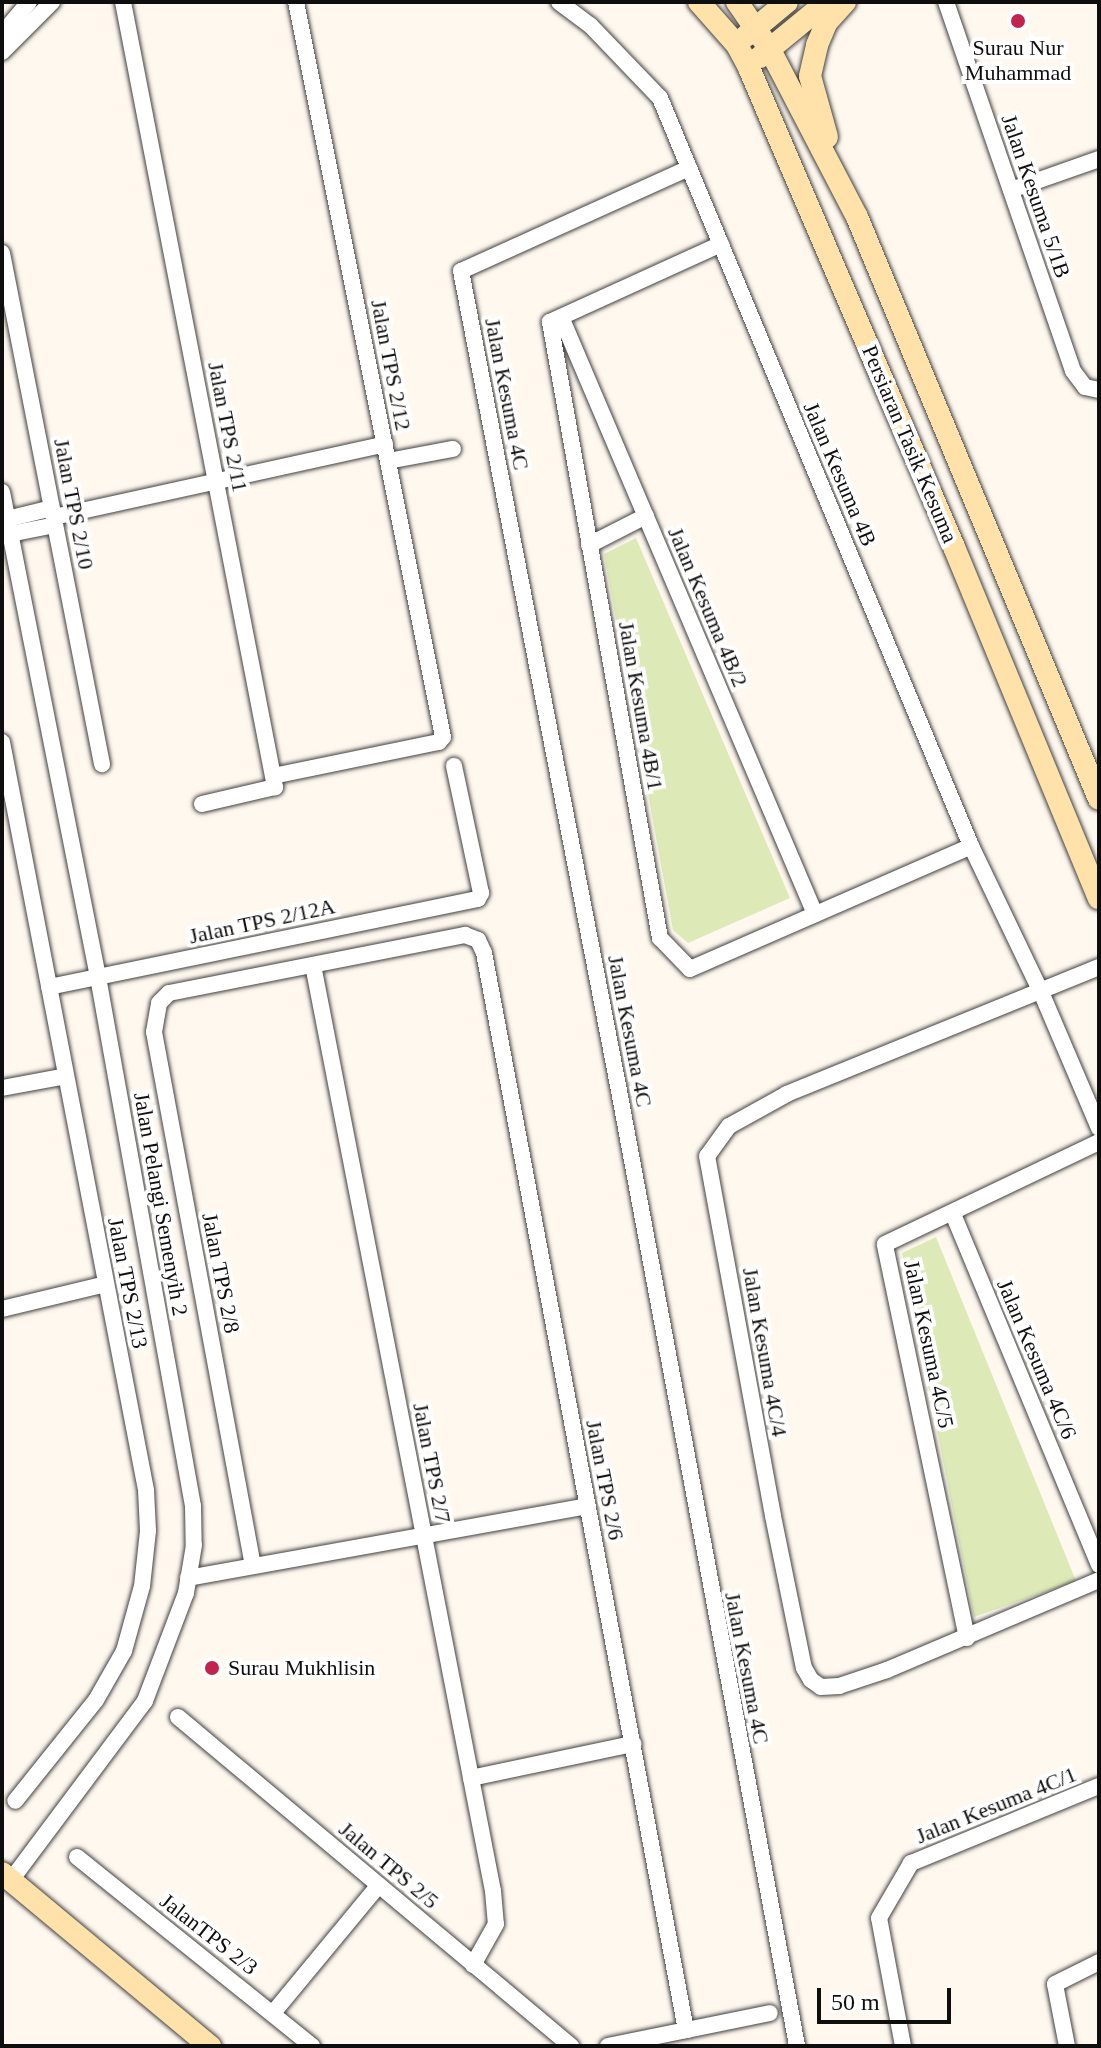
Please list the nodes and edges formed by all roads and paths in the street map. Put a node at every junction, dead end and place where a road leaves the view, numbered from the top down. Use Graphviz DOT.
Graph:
graph roads {
  1 [pos="29,2"];
  2 [pos="52,2"];
  3 [pos="123,2"];
  4 [pos="296,2"];
  5 [pos="559,2"];
  6 [pos="699,2"];
  7 [pos="737,2"];
  8 [pos="787,2"];
  9 [pos="827,2"];
  10 [pos="845,2"];
  11 [pos="946,2"];
  12 [pos="756,27"];
  13 [pos="2,34"];
  14 [pos="737,45"];
  15 [pos="769,48"];
  16 [pos="2,52"];
  17 [pos="749,68"];
  18 [pos="1099,159"];
  19 [pos="689,168"];
  20 [pos="1011,190"];
  21 [pos="857,217"];
  22 [pos="721,244"];
  23 [pos="2,253"];
  24 [pos="561,317"];
  25 [pos="1099,390"];
  26 [pos="385,444"];
  27 [pos="453,449"];
  28 [pos="388,461"];
  29 [pos="216,481"];
  30 [pos="2,492"];
  31 [pos="646,516"];
  32 [pos="54,517"];
  33 [pos="9,526"];
  34 [pos="589,545"];
  35 [pos="2,742"];
  36 [pos="102,764"];
  37 [pos="454,766"];
  38 [pos="273,776"];
  39 [pos="1099,799"];
  40 [pos="202,804"];
  41 [pos="971,846"];
  42 [pos="1099,898"];
  43 [pos="815,914"];
  44 [pos="313,965"];
  45 [pos="1099,967"];
  46 [pos="98,977"];
  47 [pos="49,987"];
  48 [pos="1041,992"];
  49 [pos="66,1076"];
  50 [pos="2,1088"];
  51 [pos="1099,1128"];
  52 [pos="1099,1142"];
  53 [pos="953,1214"];
  54 [pos="106,1284"];
  55 [pos="2,1309"];
  56 [pos="588,1506"];
  57 [pos="424,1535"];
  58 [pos="1099,1565"];
  59 [pos="253,1566"];
  60 [pos="188,1578"];
  61 [pos="1099,1580"];
  62 [pos="967,1638"];
  63 [pos="178,1717"];
  64 [pos="633,1744"];
  65 [pos="471,1778"];
  66 [pos="1099,1786"];
  67 [pos="15,1801"];
  68 [pos="77,1857"];
  69 [pos="7,1876"];
  70 [pos="379,1885"];
  71 [pos="1099,1962"];
  72 [pos="473,1965"];
  73 [pos="273,2013"];
  74 [pos="770,2013"];
  75 [pos="686,2030"];
  76 [pos="210,2046"];
  77 [pos="312,2046"];
  78 [pos="571,2046"];
  79 [pos="608,2046"];
  80 [pos="797,2046"];
  81 [pos="903,2046"];
  82 [pos="1067,2046"];
  1 -- 13 [label="street"];
  2 -- 16 [label="street"];
  3 -- 29 [label="street, Jalan TPS 2/11"];
  4 -- 26 [label="street, Jalan TPS 2/12"];
  5 -- 19 [label="street, Jalan Kesuma 4B"];
  6 -- 14 [label="street, Persiaran Tasik Kesuma"];
  7 -- 12 [label="street, Persiaran Tasik Kesuma"];
  8 -- 12 [label="street"];
  9 -- 15 [label="street"];
  10 -- 21 [label="street"];
  11 -- 20 [label="street, Jalan Kesuma 5/1B"];
  12 -- 14 [label="street"];
  12 -- 15 [label="street, Persiaran Tasik Kesuma"];
  14 -- 17 [label="street, Persiaran Tasik Kesuma"];
  15 -- 17 [label="street"];
  15 -- 21 [label="street, Persiaran Tasik Kesuma"];
  17 -- 42 [label="street, Persiaran Tasik Kesuma"];
  18 -- 20 [label="street"];
  19 -- 22 [label="street, Jalan Kesuma 4B"];
  19 -- 80 [label="street, Jalan Kesuma 4C"];
  20 -- 25 [label="street, Jalan Kesuma 5/1B"];
  21 -- 39 [label="street, Persiaran Tasik Kesuma"];
  22 -- 24 [label="street"];
  22 -- 41 [label="street, Jalan Kesuma 4B"];
  23 -- 32 [label="street, Jalan TPS 2/10"];
  24 -- 31 [label="street, Jalan Kesuma 4B/2"];
  24 -- 34 [label="street, Jalan Kesuma 4B/1"];
  26 -- 28 [label="street, Jalan TPS 2/12"];
  26 -- 29 [label="street"];
  27 -- 28 [label="street"];
  28 -- 38 [label="street, Jalan TPS 2/12"];
  29 -- 32 [label="street"];
  29 -- 38 [label="street, Jalan TPS 2/11"];
  30 -- 33 [label="street, Jalan Pelangi Semenyih 2"];
  31 -- 34 [label="street"];
  31 -- 43 [label="street, Jalan Kesuma 4B/2"];
  32 -- 33 [label="street"];
  32 -- 36 [label="street, Jalan TPS 2/10"];
  33 -- 46 [label="street, Jalan Pelangi Semenyih 2"];
  34 -- 43 [label="street, Jalan Kesuma 4B/1"];
  35 -- 47 [label="street, Jalan TPS 2/13"];
  37 -- 46 [label="street, Jalan TPS 2/12A"];
  38 -- 40 [label="street"];
  41 -- 43 [label="street, Jalan Kesuma 4B/1"];
  41 -- 48 [label="street, Jalan Kesuma 4B"];
  44 -- 56 [label="street, Jalan TPS 2/6"];
  44 -- 57 [label="street, Jalan TPS 2/7"];
  44 -- 59 [label="street, Jalan TPS 2/8"];
  45 -- 48 [label="street, Jalan Kesuma 4C/4"];
  46 -- 47 [label="street, Jalan TPS 2/12A"];
  46 -- 60 [label="street, Jalan Pelangi Semenyih 2"];
  47 -- 49 [label="street, Jalan TPS 2/13"];
  48 -- 51 [label="street"];
  48 -- 62 [label="street, Jalan Kesuma 4C/4"];
  49 -- 50 [label="street"];
  49 -- 54 [label="street, Jalan TPS 2/13"];
  52 -- 53 [label="street, Jalan Kesuma 4C/5"];
  53 -- 58 [label="street, Jalan Kesuma 4C/6"];
  53 -- 62 [label="street, Jalan Kesuma 4C/5"];
  54 -- 55 [label="street"];
  54 -- 67 [label="street, Jalan TPS 2/13"];
  56 -- 57 [label="street"];
  56 -- 64 [label="street, Jalan TPS 2/6"];
  57 -- 59 [label="street"];
  57 -- 65 [label="street, Jalan TPS 2/7"];
  59 -- 60 [label="street"];
  60 -- 69 [label="street, Jalan Pelangi Semenyih 2"];
  61 -- 62 [label="street, Jalan Kesuma 4C/4"];
  63 -- 70 [label="street, Jalan TPS 2/5"];
  64 -- 65 [label="street"];
  64 -- 75 [label="street, Jalan TPS 2/6"];
  65 -- 72 [label="street, Jalan TPS 2/7"];
  66 -- 81 [label="street, Jalan Kesuma 4C/1"];
  68 -- 73 [label="street, JalanTPS 2/3"];
  69 -- 76 [label="street"];
  70 -- 72 [label="street, Jalan TPS 2/5"];
  70 -- 73 [label="street"];
  71 -- 82 [label="street"];
  72 -- 78 [label="street, Jalan TPS 2/5"];
  73 -- 77 [label="street, JalanTPS 2/3"];
  74 -- 75 [label="street"];
  75 -- 79 [label="street"];
}
